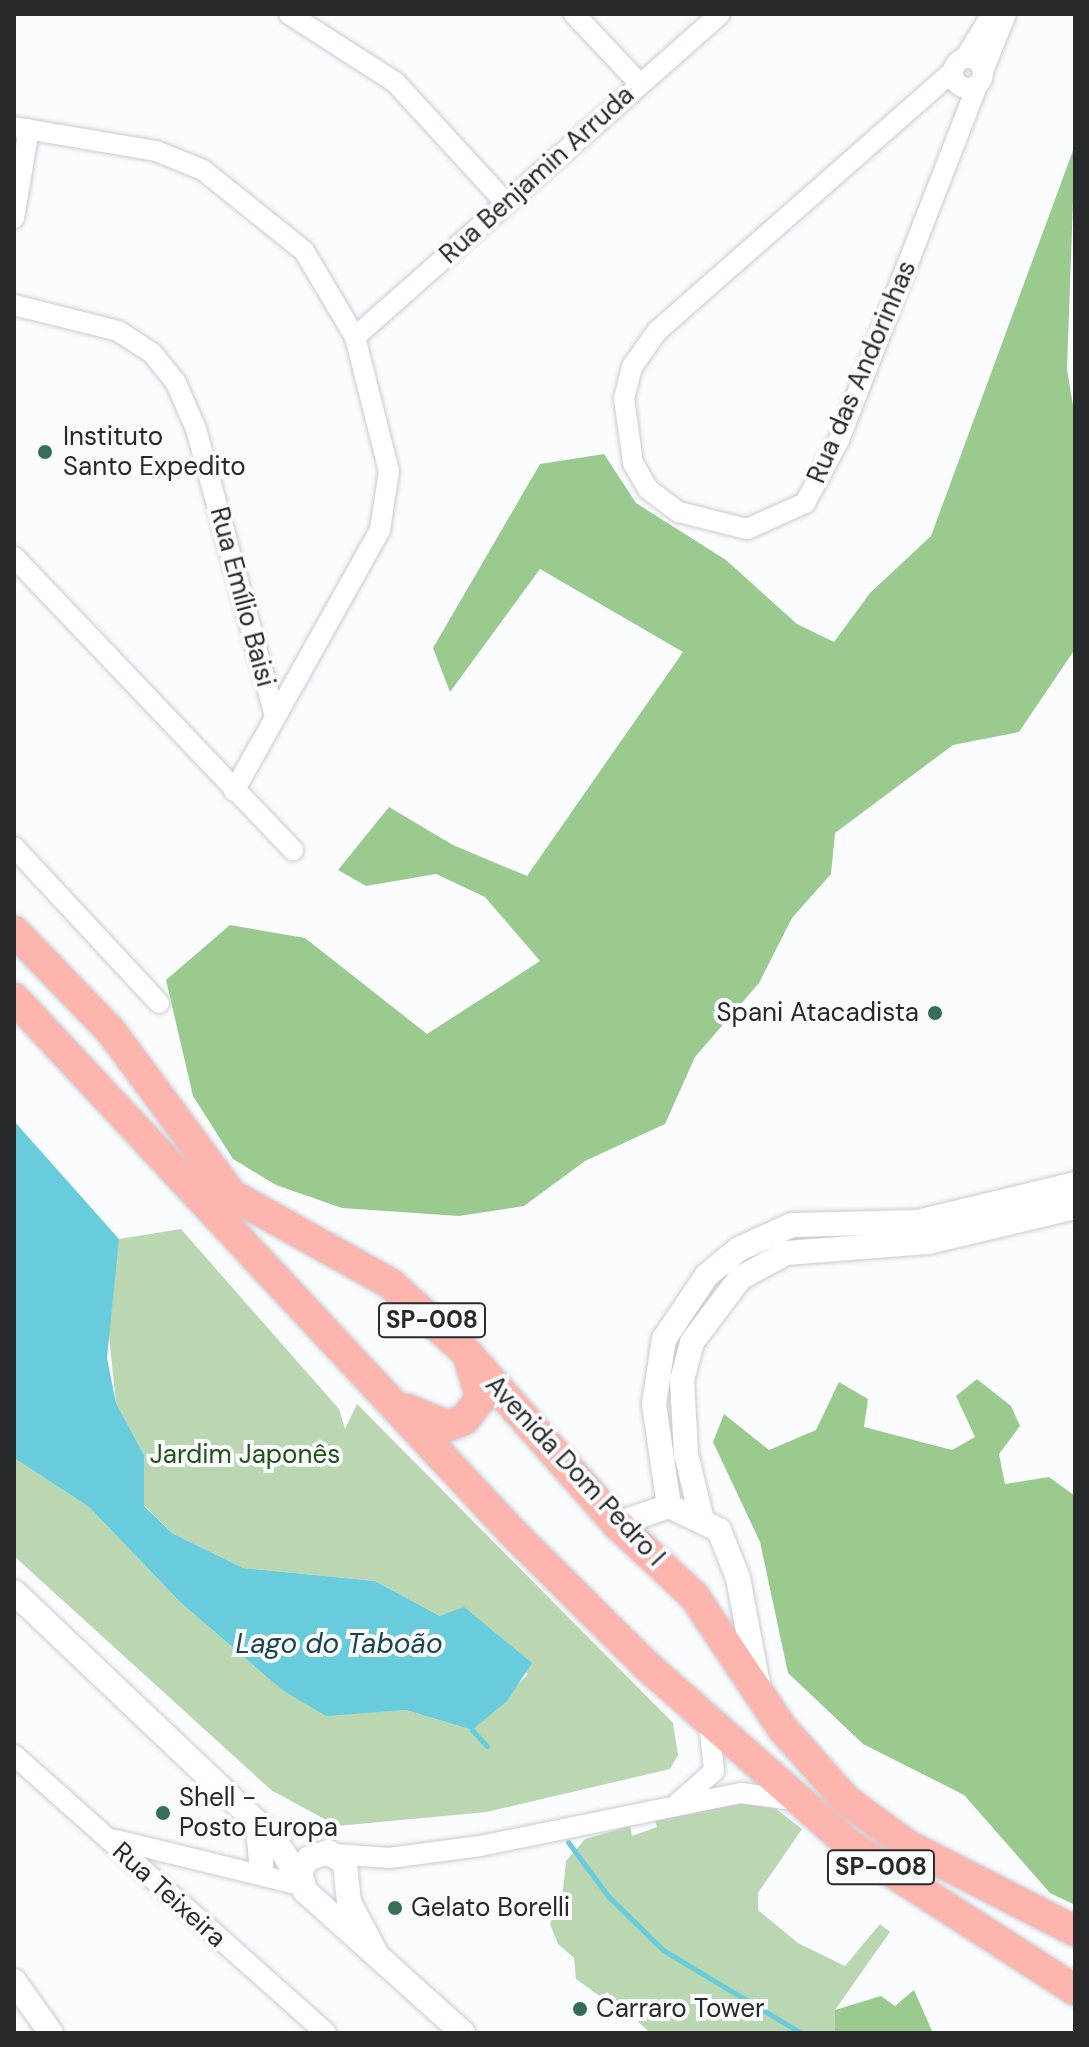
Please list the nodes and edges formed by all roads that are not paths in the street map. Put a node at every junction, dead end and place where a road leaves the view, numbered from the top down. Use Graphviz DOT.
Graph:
graph roads {
  1 [pos="289,14"];
  2 [pos="574,14"];
  3 [pos="720,14"];
  4 [pos="992,14"];
  5 [pos="1006,14"];
  6 [pos="966,76"];
  7 [pos="639,83"];
  8 [pos="21,128"];
  9 [pos="505,202"];
  10 [pos="14,218"];
  11 [pos="14,305"];
  12 [pos="355,337"];
  13 [pos="14,557"];
  14 [pos="275,715"];
  15 [pos="234,791"];
  16 [pos="14,847"];
  17 [pos="293,850"];
  18 [pos="14,931"];
  19 [pos="14,998"];
  20 [pos="159,1003"];
  21 [pos="1075,1184"];
  22 [pos="1075,1207"];
  23 [pos="466,1352"];
  24 [pos="395,1403"];
  25 [pos="669,1506"];
  26 [pos="701,1516"];
  27 [pos="617,1524"];
  28 [pos="14,1592"];
  29 [pos="761,1700"];
  30 [pos="708,1716"];
  31 [pos="14,1755"];
  32 [pos="678,1803"];
  33 [pos="802,1805"];
  34 [pos="258,1827"];
  35 [pos="100,1833"];
  36 [pos="324,1854"];
  37 [pos="389,1858"];
  38 [pos="182,1862"];
  39 [pos="256,1868"];
  40 [pos="301,1880"];
  41 [pos="348,1881"];
  42 [pos="179,1903"];
  43 [pos="1075,1931"];
  44 [pos="376,1953"];
  45 [pos="14,1981"];
  46 [pos="1075,1990"];
  47 [pos="51,2033"];
  48 [pos="326,2033"];
  49 [pos="463,2033"];
  1 -- 9 [label="street"];
  2 -- 7 [label="street"];
  3 -- 7 [label="street, Rua Benjamin Arruda"];
  4 -- 6 [label="street, Rua das Andorinhas"];
  5 -- 6 [label="street, Rua das Andorinhas"];
  6 -- 6 [label="street, Rua das Andorinhas"];
  7 -- 9 [label="street, Rua Benjamin Arruda"];
  8 -- 10 [label="street"];
  8 -- 12 [label="street"];
  9 -- 12 [label="street, Rua Benjamin Arruda"];
  11 -- 14 [label="street, Rua Emílio Baisi"];
  12 -- 14 [label="street"];
  13 -- 15 [label="street"];
  14 -- 15 [label="street"];
  15 -- 17 [label="street"];
  16 -- 20 [label="street"];
  18 -- 23 [label="main road, Avenida Dom Pedro I / SP-008"];
  19 -- 24 [label="main road, SP-008"];
  21 -- 25 [label="street"];
  22 -- 26 [label="street"];
  23 -- 24 [label="main road"];
  23 -- 27 [label="main road, Avenida Dom Pedro I / SP-008"];
  24 -- 30 [label="main road, SP-008"];
  25 -- 26 [label="street"];
  25 -- 27 [label="street"];
  26 -- 29 [label="street"];
  27 -- 29 [label="main road, Avenida Dom Pedro I / SP-008"];
  28 -- 34 [label="street"];
  29 -- 43 [label="main road, Avenida Dom Pedro I / SP-008"];
  30 -- 32 [label="street"];
  30 -- 33 [label="main road, SP-008"];
  31 -- 35 [label="street, Rua Teixeira"];
  32 -- 33 [label="street"];
  32 -- 37 [label="street"];
  33 -- 46 [label="main road, SP-008"];
  34 -- 39 [label="street"];
  34 -- 40 [label="street"];
  35 -- 38 [label="street"];
  35 -- 42 [label="street, Rua Teixeira"];
  36 -- 37 [label="street"];
  36 -- 40 [label="street"];
  36 -- 41 [label="street"];
  37 -- 41 [label="street"];
  38 -- 39 [label="street"];
  38 -- 42 [label="street"];
  39 -- 40 [label="street"];
  39 -- 40 [label="street"];
  40 -- 41 [label="street"];
  40 -- 44 [label="street"];
  41 -- 44 [label="street"];
  42 -- 48 [label="street, Rua Teixeira"];
  44 -- 49 [label="street"];
  45 -- 47 [label="street"];
}
